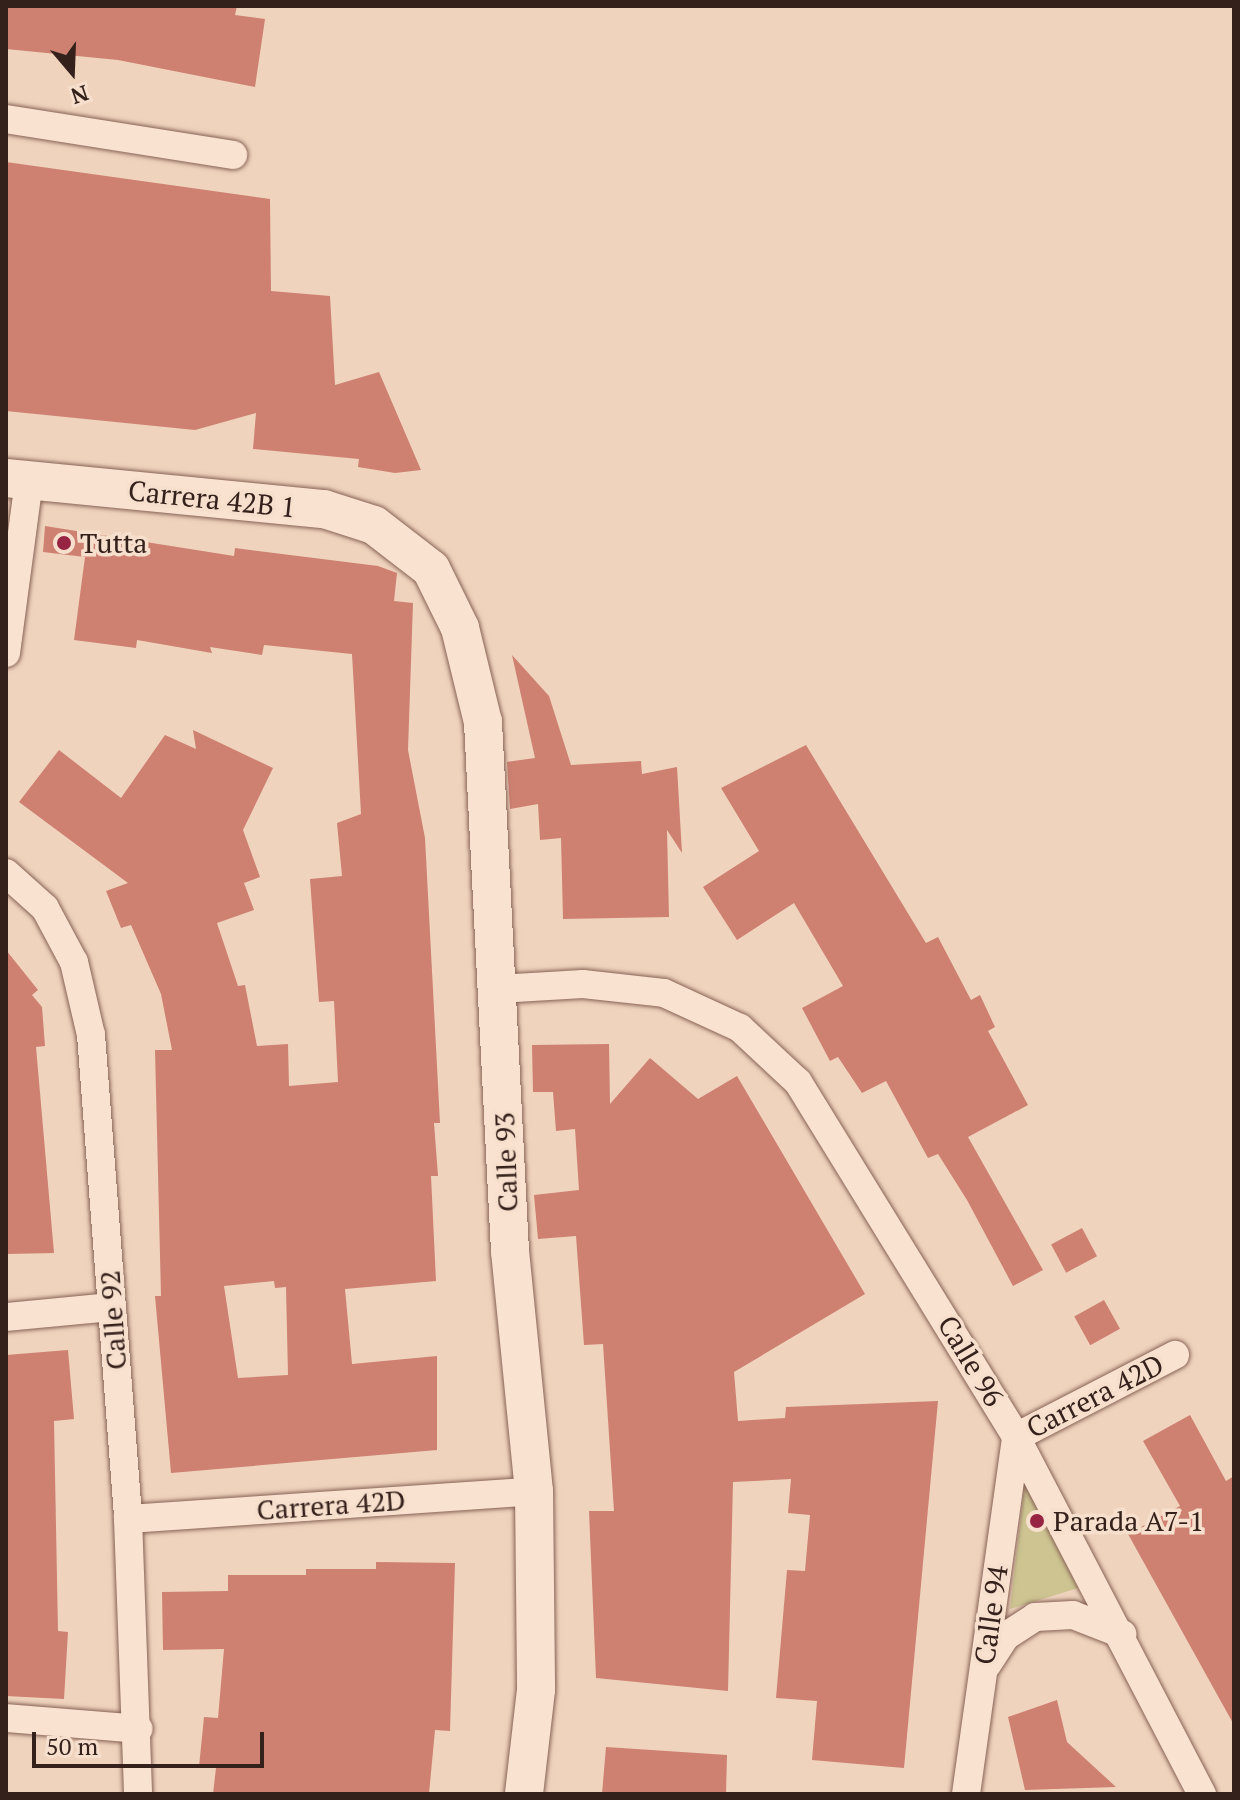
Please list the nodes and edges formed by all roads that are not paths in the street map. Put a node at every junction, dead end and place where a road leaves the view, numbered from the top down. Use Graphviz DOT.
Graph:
graph roads {
  1 [pos="6,119"];
  2 [pos="233,155"];
  3 [pos="18,480"];
  4 [pos="409,548"];
  5 [pos="6,653"];
  6 [pos="6,873"];
  7 [pos="498,989"];
  8 [pos="111,1307"];
  9 [pos="6,1317"];
  10 [pos="1175,1355"];
  11 [pos="1016,1437"];
  12 [pos="534,1491"];
  13 [pos="128,1519"];
  14 [pos="1122,1634"];
  15 [pos="984,1669"];
  16 [pos="6,1718"];
  17 [pos="139,1729"];
  18 [pos="138,1794"];
  19 [pos="524,1794"];
  20 [pos="966,1794"];
  21 [pos="1202,1794"];
  1 -- 2 [label="street"];
  3 -- 4 [label="street, Carrera 42B 1"];
  3 -- 5 [label="street"];
  4 -- 7 [label="street, Calle 93"];
  6 -- 8 [label="street, Calle 92"];
  7 -- 11 [label="street, Calle 96"];
  7 -- 12 [label="street, Calle 93"];
  8 -- 9 [label="street"];
  8 -- 13 [label="street, Calle 92"];
  10 -- 11 [label="street, Carrera 42D"];
  11 -- 14 [label="street, Calle 96"];
  11 -- 15 [label="street, Calle 94"];
  12 -- 13 [label="street, Carrera 42D"];
  12 -- 19 [label="street, Calle 93"];
  13 -- 17 [label="street, Calle 92"];
  14 -- 15 [label="street"];
  14 -- 21 [label="street, Calle 96"];
  15 -- 20 [label="street, Calle 94"];
  16 -- 17 [label="street"];
  17 -- 18 [label="street, Calle 92"];
}
